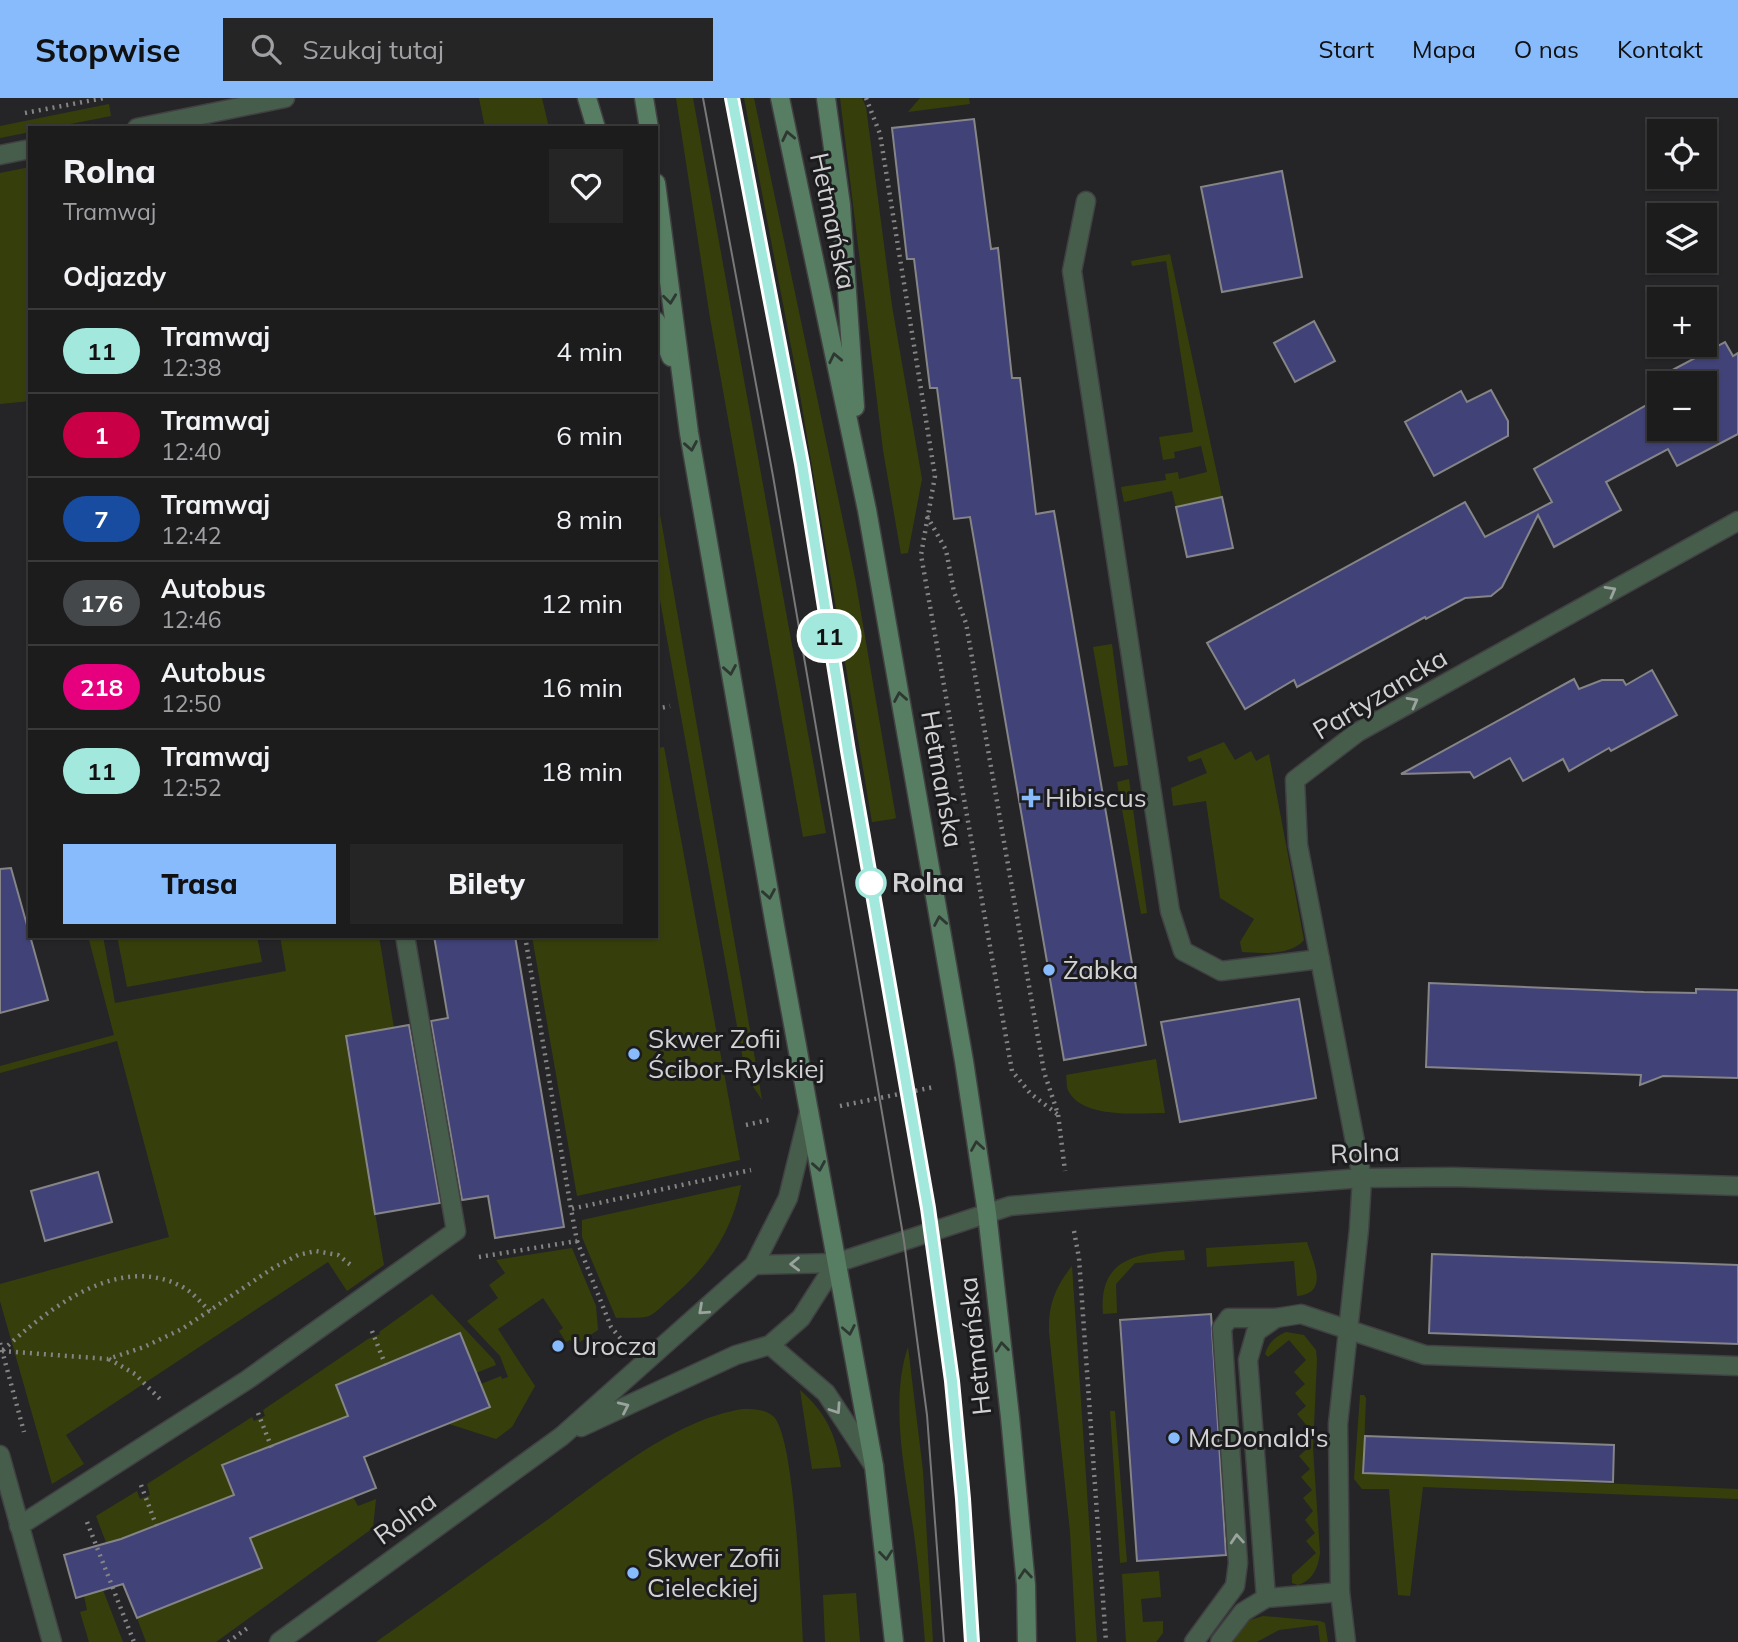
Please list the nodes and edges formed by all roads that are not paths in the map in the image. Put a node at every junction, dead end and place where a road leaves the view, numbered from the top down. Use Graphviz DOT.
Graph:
graph roads {
  1 [pos="285,98"];
  2 [pos="587,98"];
  3 [pos="644,98"];
  4 [pos="780,98"];
  5 [pos="826,98"];
  6 [pos="147,126"];
  7 [pos="595,126"];
  8 [pos="649,126"];
  9 [pos="28,149"];
  10 [pos="0,155"];
  11 [pos="658,199"];
  12 [pos="1086,201"];
  13 [pos="658,326"];
  14 [pos="680,379"];
  15 [pos="859,473"];
  16 [pos="1738,521"];
  17 [pos="405,938"];
  18 [pos="1320,959"];
  19 [pos="809,1112"];
  20 [pos="1362,1178"];
  21 [pos="1738,1186"];
  22 [pos="987,1213"];
  23 [pos="836,1263"];
  24 [pos="754,1265"];
  25 [pos="1276,1318"];
  26 [pos="1348,1328"];
  27 [pos="770,1345"];
  28 [pos="1738,1366"];
  29 [pos="562,1436"];
  30 [pos="0,1455"];
  31 [pos="874,1466"];
  32 [pos="19,1526"];
  33 [pos="1237,1576"];
  34 [pos="1340,1592"];
  35 [pos="1266,1598"];
  36 [pos="52,1642"];
  37 [pos="279,1642"];
  38 [pos="894,1642"];
  39 [pos="1027,1642"];
  40 [pos="1194,1642"];
  41 [pos="1220,1642"];
  42 [pos="1346,1642"];
  1 -- 6 [label="street"];
  2 -- 7 [label="main road"];
  3 -- 8 [label="main road"];
  15 -- 4 [label="main road, Hetmańska, one-way"];
  5 -- 15 [label="main road"];
  9 -- 10 [label="street"];
  11 -- 14 [label="main road, one-way"];
  12 -- 18 [label="street"];
  13 -- 14 [label="main road"];
  14 -- 19 [label="main road, one-way"];
  22 -- 15 [label="main road, Hetmańska, one-way"];
  18 -- 16 [label="street, Partyzancka, one-way"];
  17 -- 32 [label="street"];
  18 -- 20 [label="street, Partyzancka"];
  19 -- 23 [label="main road, one-way"];
  19 -- 24 [label="street, Rolna"];
  20 -- 21 [label="street, Rolna"];
  20 -- 22 [label="street, Rolna"];
  20 -- 26 [label="street, Partyzancka"];
  22 -- 23 [label="street, Rolna"];
  39 -- 22 [label="main road, Hetmańska, one-way"];
  23 -- 24 [label="street, Rolna, one-way"];
  23 -- 27 [label="street, Rolna"];
  23 -- 31 [label="main road, one-way"];
  24 -- 29 [label="street, Rolna, one-way"];
  25 -- 26 [label="street"];
  33 -- 25 [label="street, one-way"];
  25 -- 35 [label="street"];
  26 -- 28 [label="street"];
  26 -- 34 [label="street, Partyzancka"];
  29 -- 27 [label="street, Rolna, one-way"];
  27 -- 31 [label="street, one-way"];
  29 -- 37 [label="street, Rolna"];
  30 -- 32 [label="street"];
  31 -- 38 [label="main road, one-way"];
  32 -- 36 [label="street"];
  33 -- 35 [label="street"];
  33 -- 40 [label="street"];
  34 -- 35 [label="street"];
  34 -- 42 [label="street, Partyzancka"];
  35 -- 41 [label="street"];
}
